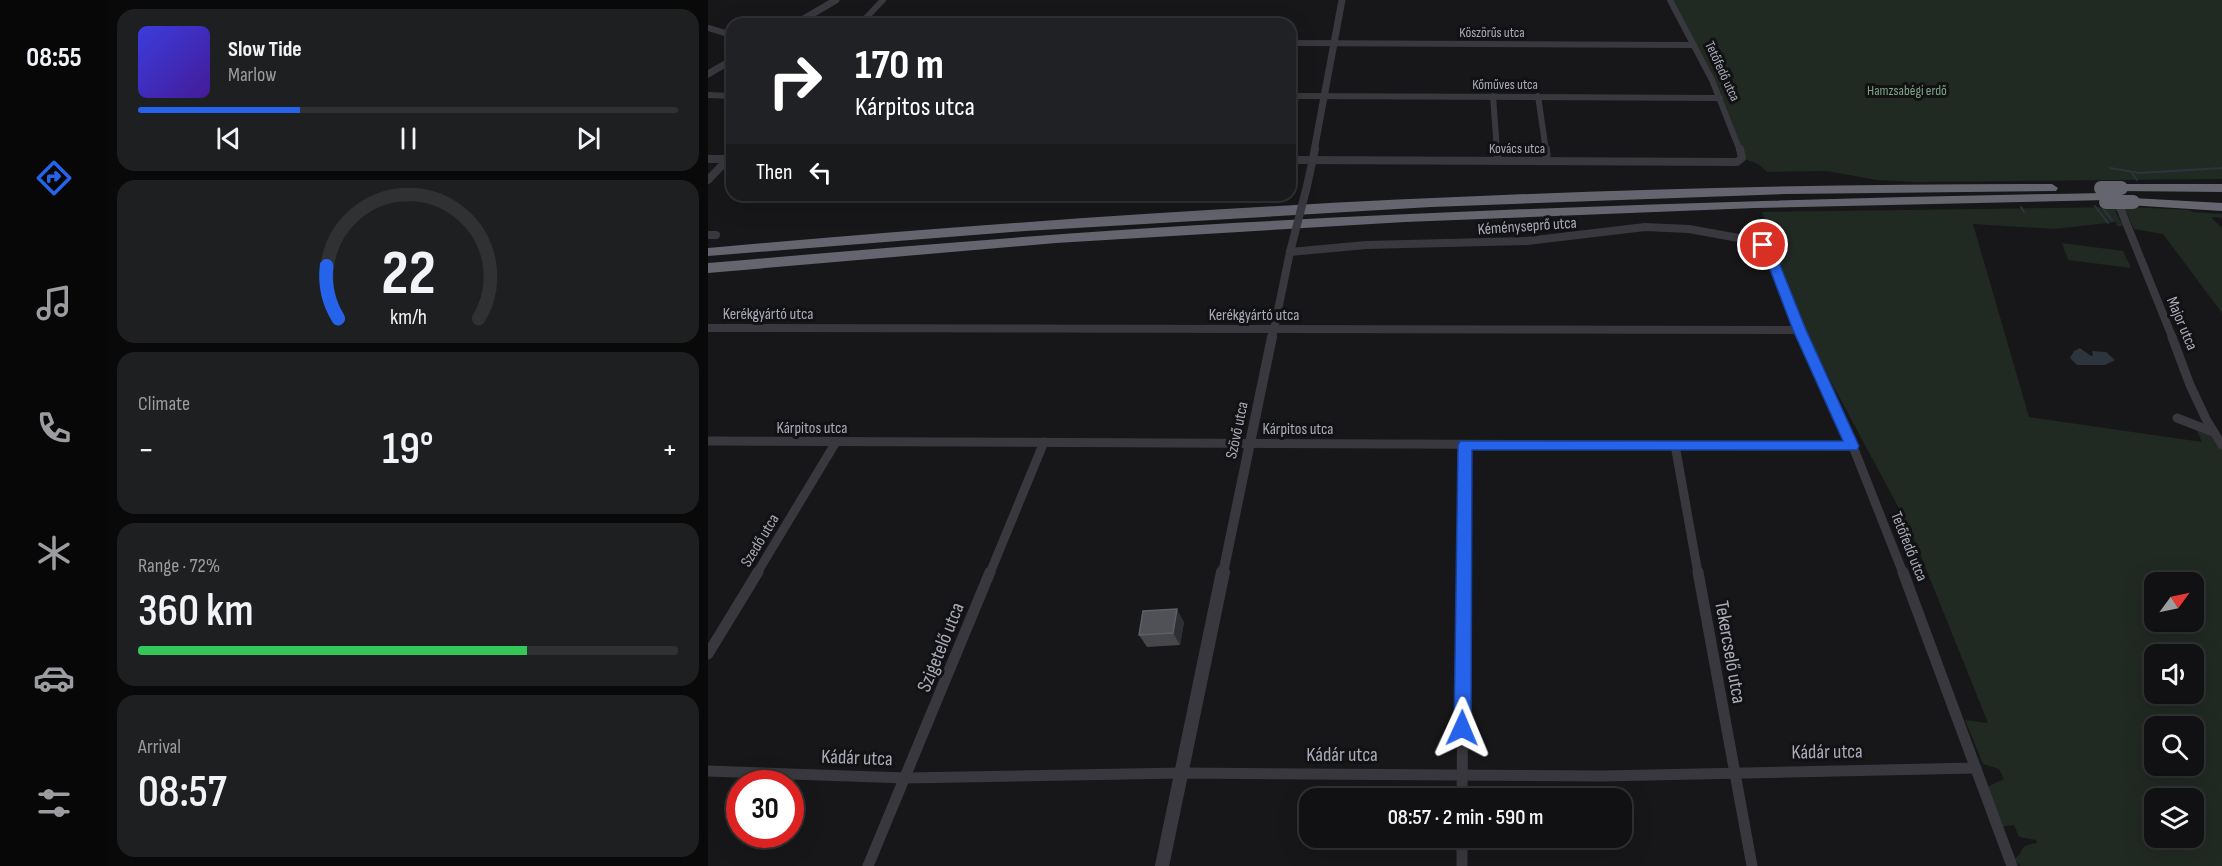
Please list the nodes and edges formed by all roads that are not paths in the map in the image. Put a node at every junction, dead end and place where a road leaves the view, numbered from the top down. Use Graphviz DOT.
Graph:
graph roads {
  1 [pos="836,0"];
  2 [pos="883,0"];
  3 [pos="1342,0"];
  4 [pos="1670,0"];
  5 [pos="805,18"];
  6 [pos="866,18"];
  7 [pos="708,28"];
  8 [pos="726,33"];
  9 [pos="1296,43"];
  10 [pos="1336,43"];
  11 [pos="1694,45"];
  12 [pos="726,64"];
  13 [pos="708,74"];
  14 [pos="708,95"];
  15 [pos="726,96"];
  16 [pos="1296,96"];
  17 [pos="1326,96"];
  18 [pos="1493,96"];
  19 [pos="1538,96"];
  20 [pos="1720,98"];
  21 [pos="726,158"];
  22 [pos="1742,158"];
  23 [pos="708,159"];
  24 [pos="1296,160"];
  25 [pos="1314,160"];
  26 [pos="1498,160"];
  27 [pos="1547,160"];
  28 [pos="726,163"];
  29 [pos="708,180"];
  30 [pos="2222,182"];
  31 [pos="2222,188"];
  32 [pos="2130,194"];
  33 [pos="2104,196"];
  34 [pos="2222,196"];
  35 [pos="2222,207"];
  36 [pos="2121,210"];
  37 [pos="1763,245"];
  38 [pos="708,252"];
  39 [pos="1290,252"];
  40 [pos="708,268"];
  41 [pos="708,328"];
  42 [pos="1274,329"];
  43 [pos="1799,330"];
  44 [pos="2177,418"];
  45 [pos="2213,432"];
  46 [pos="708,441"];
  47 [pos="836,442"];
  48 [pos="1044,442"];
  49 [pos="1250,443"];
  50 [pos="1465,445"];
  51 [pos="1675,445"];
  52 [pos="2222,445"];
  53 [pos="1852,446"];
  54 [pos="708,654"];
  55 [pos="1976,768"];
  56 [pos="708,771"];
  57 [pos="1735,772"];
  58 [pos="1182,773"];
  59 [pos="1462,775"];
  60 [pos="906,778"];
  61 [pos="1462,788"];
  62 [pos="1462,848"];
  63 [pos="868,866"];
  64 [pos="1162,866"];
  65 [pos="1462,866"];
  66 [pos="1752,866"];
  67 [pos="2012,866"];
  1 -- 5 [label="street"];
  2 -- 6 [label="street"];
  3 -- 10 [label="street, Szövő utca"];
  4 -- 11 [label="street, Tetőfedő utca"];
  7 -- 8 [label="street"];
  9 -- 10 [label="street, Köszörűs utca"];
  10 -- 11 [label="street, Köszörűs utca"];
  10 -- 17 [label="street, Szövő utca"];
  11 -- 20 [label="street, Tetőfedő utca"];
  12 -- 13 [label="street"];
  14 -- 15 [label="street"];
  16 -- 17 [label="street, Kőműves utca"];
  17 -- 18 [label="street, Kőműves utca"];
  17 -- 25 [label="street, Szövő utca"];
  18 -- 19 [label="street, Kőműves utca"];
  18 -- 26 [label="street"];
  19 -- 20 [label="street, Kőműves utca"];
  19 -- 27 [label="street"];
  20 -- 22 [label="street, Tetőfedő utca"];
  21 -- 23 [label="street"];
  22 -- 27 [label="street, Kovács utca"];
  24 -- 25 [label="street, Kovács utca"];
  25 -- 26 [label="street, Kovács utca"];
  25 -- 39 [label="street, Szövő utca, bridge"];
  26 -- 27 [label="street, Kovács utca"];
  28 -- 29 [label="street"];
  30 -- 32 [label="highway"];
  31 -- 32 [label="highway"];
  32 -- 33 [label="highway, bridge"];
  32 -- 33 [label="highway, bridge"];
  32 -- 34 [label="highway"];
  32 -- 35 [label="highway"];
  33 -- 38 [label="highway"];
  33 -- 40 [label="highway"];
  36 -- 45 [label="street, Major utca"];
  37 -- 39 [label="street, Kéményseprő utca"];
  37 -- 43 [label="street, Tetőfedő utca"];
  39 -- 42 [label="street, Szövő utca"];
  41 -- 42 [label="street, Kerékgyártó utca"];
  42 -- 43 [label="street, Kerékgyártó utca"];
  42 -- 49 [label="street, Szövő utca"];
  43 -- 53 [label="street, Tetőfedő utca"];
  44 -- 45 [label="street"];
  45 -- 52 [label="street, Major utca"];
  46 -- 47 [label="street, Kárpitos utca"];
  47 -- 48 [label="street, Kárpitos utca"];
  47 -- 54 [label="street, Szedő utca"];
  48 -- 49 [label="street, Kárpitos utca"];
  48 -- 60 [label="street, Szigetelő utca"];
  49 -- 50 [label="street, Kárpitos utca"];
  49 -- 58 [label="street, Szövő utca"];
  50 -- 51 [label="street, Kárpitos utca"];
  50 -- 59 [label="street"];
  51 -- 53 [label="street, Kárpitos utca"];
  51 -- 57 [label="street, Tekercselő utca"];
  53 -- 55 [label="street, Tetőfedő utca"];
  55 -- 57 [label="street, Kádár utca"];
  55 -- 67 [label="street, Tetőfedő utca"];
  56 -- 60 [label="street, Kádár utca"];
  57 -- 59 [label="street, Kádár utca"];
  57 -- 66 [label="street, Tekercselő utca"];
  58 -- 59 [label="street, Kádár utca"];
  58 -- 60 [label="street, Kádár utca"];
  58 -- 64 [label="street, Szövő utca"];
  59 -- 61 [label="street"];
  60 -- 63 [label="street, Szigetelő utca"];
  62 -- 65 [label="street"];
}
